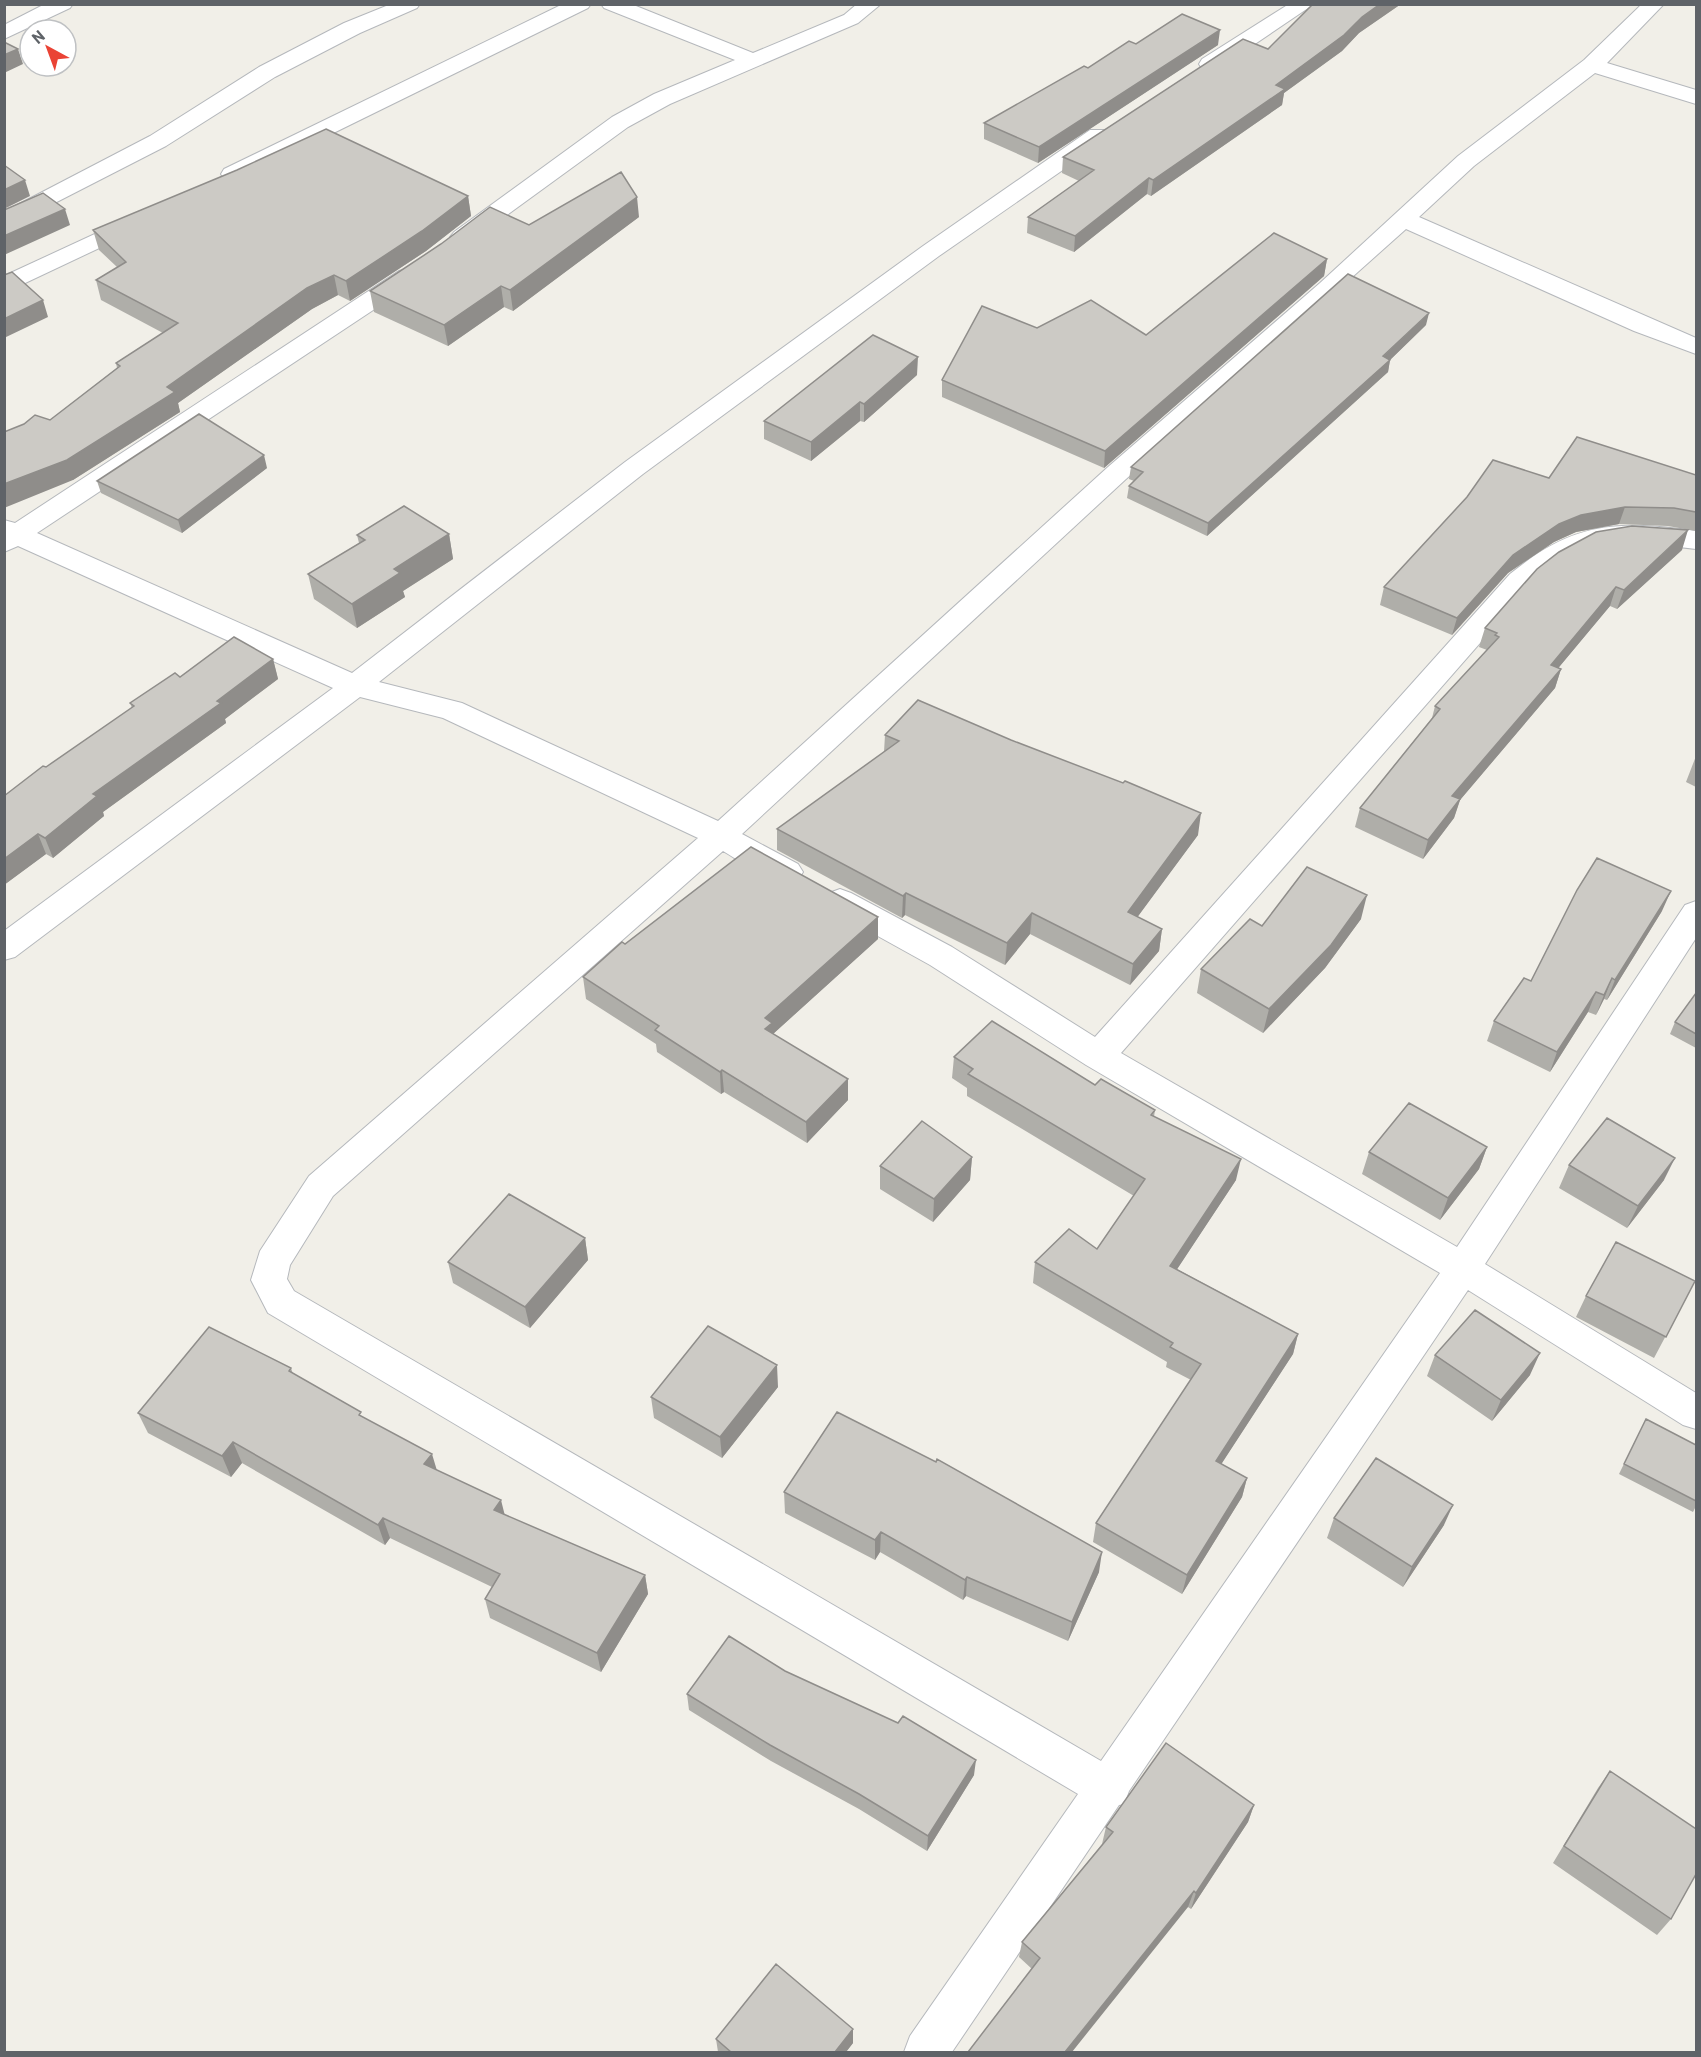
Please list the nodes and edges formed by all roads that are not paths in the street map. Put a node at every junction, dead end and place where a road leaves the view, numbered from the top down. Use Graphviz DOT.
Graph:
graph roads {
  1 [pos="63,4"];
  2 [pos="360,4"];
  3 [pos="410,4"];
  4 [pos="581,4"];
  5 [pos="611,4"];
  6 [pos="871,4"];
  7 [pos="1304,4"];
  8 [pos="1654,4"];
  9 [pos="384,15"];
  10 [pos="4,33"];
  11 [pos="753,60"];
  12 [pos="1592,65"];
  13 [pos="1194,74"];
  14 [pos="1696,97"];
  15 [pos="1116,123"];
  16 [pos="217,181"];
  17 [pos="154,213"];
  18 [pos="1403,219"];
  19 [pos="4,222"];
  20 [pos="4,286"];
  21 [pos="1696,347"];
  22 [pos="9,536"];
  23 [pos="1696,540"];
  24 [pos="355,686"];
  25 [pos="720,836"];
  26 [pos="1696,913"];
  27 [pos="4,948"];
  28 [pos="1098,1056"];
  29 [pos="1463,1268"];
  30 [pos="1696,1413"];
  31 [pos="1109,1789"];
  32 [pos="926,2052"];
  1 -- 10 [label="street"];
  2 -- 9 [label="street"];
  3 -- 9 [label="street"];
  4 -- 16 [label="street"];
  5 -- 11 [label="street"];
  6 -- 11 [label="street"];
  7 -- 13 [label="street"];
  8 -- 12 [label="street"];
  9 -- 19 [label="street"];
  11 -- 22 [label="street"];
  12 -- 14 [label="street"];
  12 -- 18 [label="street"];
  15 -- 24 [label="street"];
  17 -- 20 [label="street"];
  18 -- 21 [label="street"];
  18 -- 25 [label="street"];
  22 -- 24 [label="street"];
  23 -- 28 [label="street"];
  24 -- 25 [label="street"];
  24 -- 27 [label="street"];
  25 -- 28 [label="street"];
  25 -- 31 [label="street"];
  26 -- 29 [label="street"];
  28 -- 29 [label="street"];
  29 -- 30 [label="street"];
  29 -- 31 [label="street"];
  31 -- 32 [label="street"];
}
